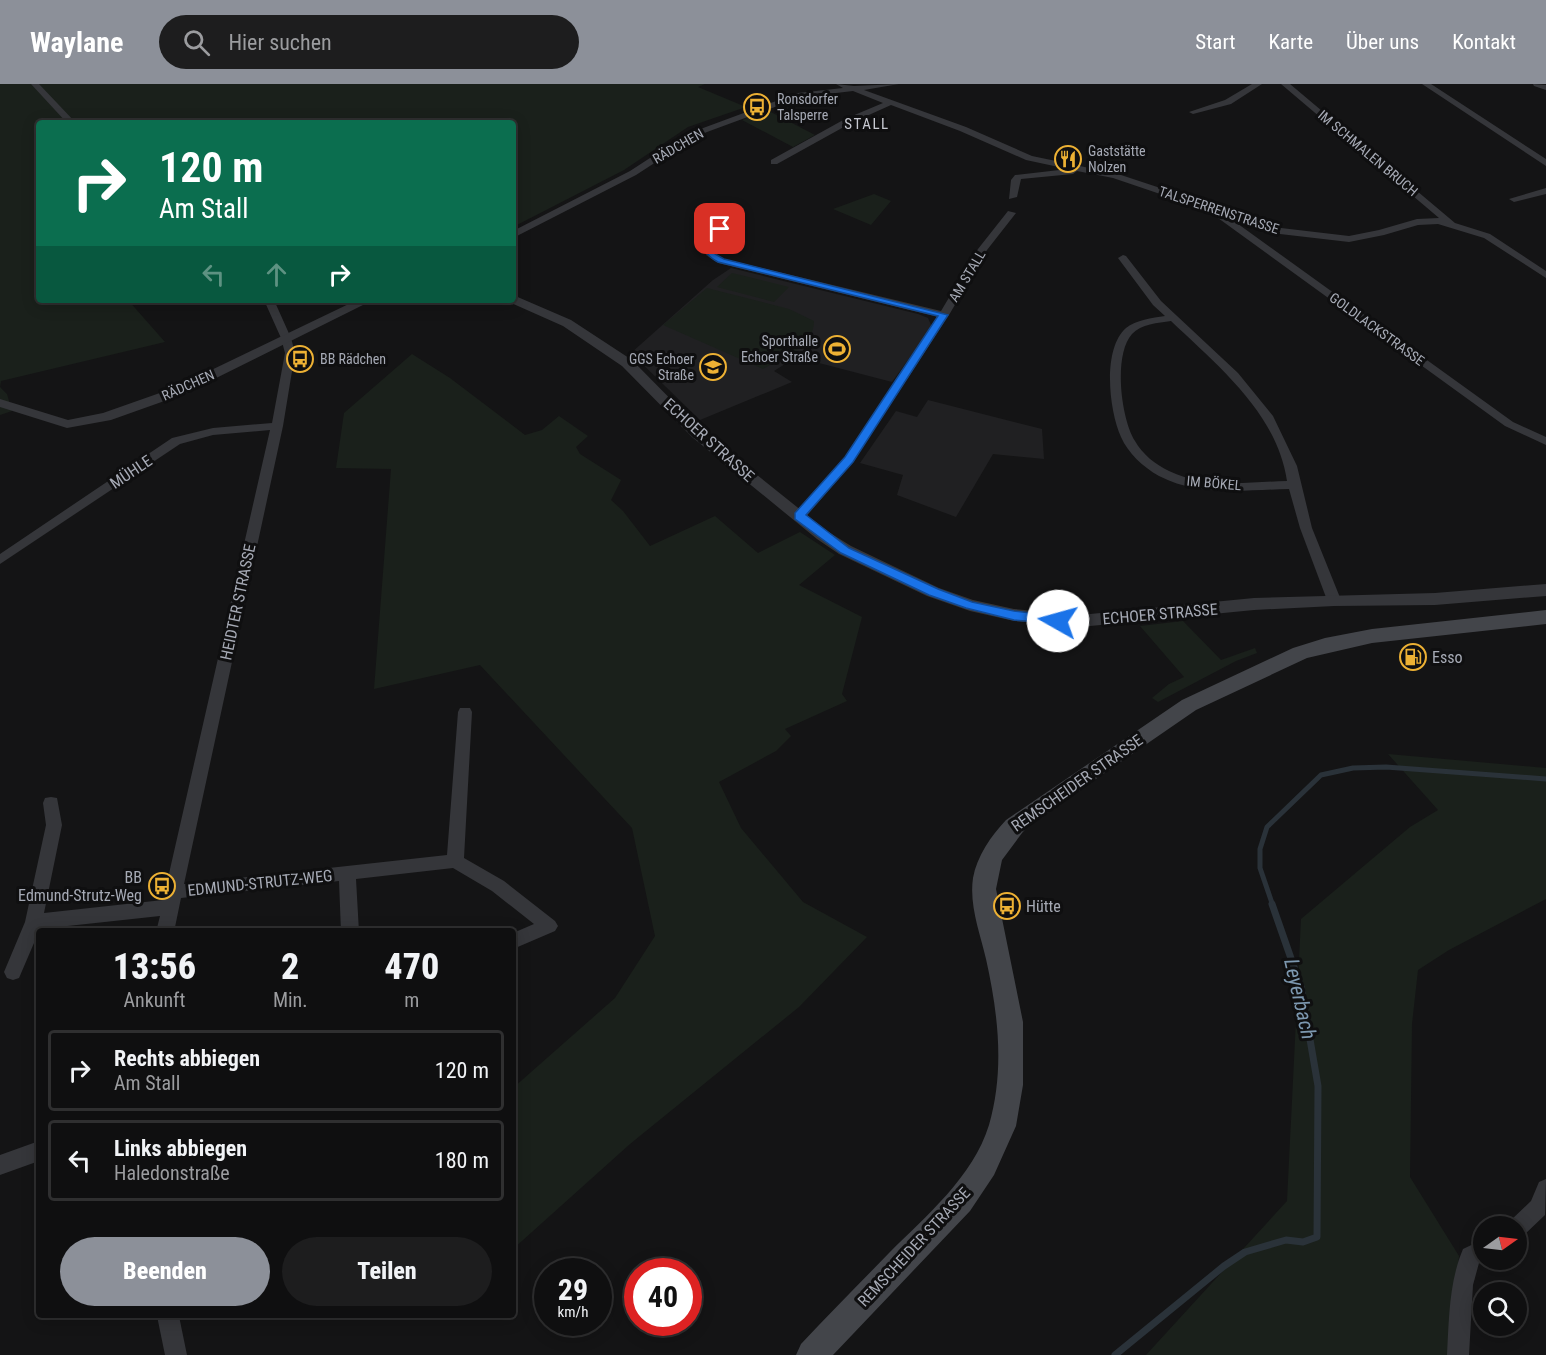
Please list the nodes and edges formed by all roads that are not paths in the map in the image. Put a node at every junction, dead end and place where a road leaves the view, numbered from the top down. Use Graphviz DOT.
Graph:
graph roads {
  1 [pos="35,84"];
  2 [pos="840,84"];
  3 [pos="895,84"];
  4 [pos="1258,84"];
  5 [pos="1285,84"];
  6 [pos="1426,84"];
  7 [pos="1537,84"];
  8 [pos="1546,88"];
  9 [pos="854,90"];
  10 [pos="889,103"];
  11 [pos="1193,112"];
  12 [pos="69,120"];
  13 [pos="774,162"];
  14 [pos="1546,162"];
  15 [pos="1082,169"];
  16 [pos="1546,192"];
  17 [pos="1012,197"];
  18 [pos="1514,199"];
  19 [pos="1211,209"];
  20 [pos="1011,213"];
  21 [pos="730,215"];
  22 [pos="1450,223"];
  23 [pos="516,233"];
  24 [pos="1123,258"];
  25 [pos="1546,275"];
  26 [pos="516,300"];
  27 [pos="270,303"];
  28 [pos="361,303"];
  29 [pos="944,315"];
  30 [pos="1172,318"];
  31 [pos="286,338"];
  32 [pos="0,403"];
  33 [pos="277,426"];
  34 [pos="1546,441"];
  35 [pos="1294,485"];
  36 [pos="800,516"];
  37 [pos="0,560"];
  38 [pos="1546,590"];
  39 [pos="1334,600"];
  40 [pos="1546,617"];
  41 [pos="465,712"];
  42 [pos="51,803"];
  43 [pos="455,861"];
  44 [pos="346,874"];
  45 [pos="173,900"];
  46 [pos="34,922"];
  47 [pos="166,928"];
  48 [pos="350,928"];
  49 [pos="516,940"];
  50 [pos="13,972"];
  51 [pos="36,1152"];
  52 [pos="0,1166"];
  53 [pos="1546,1189"];
  54 [pos="1527,1218"];
  55 [pos="1473,1254"];
  56 [pos="168,1318"];
  57 [pos="176,1355"];
  58 [pos="812,1355"];
  59 [pos="1458,1355"];
  1 -- 12 [label="street"];
  2 -- 9 [label="street, TALSPERRENSTRASSE"];
  3 -- 9 [label="street, RÄDCHEN"];
  4 -- 11 [label="street"];
  5 -- 22 [label="street, IM SCHMALEN BRUCH"];
  6 -- 14 [label="street"];
  7 -- 8 [label="street"];
  9 -- 10 [label="street, TALSPERRENSTRASSE"];
  9 -- 23 [label="street, RÄDCHEN"];
  10 -- 13 [label="street"];
  10 -- 15 [label="street, TALSPERRENSTRASSE"];
  15 -- 17 [label="street"];
  15 -- 19 [label="street, TALSPERRENSTRASSE"];
  16 -- 18 [label="street"];
  19 -- 22 [label="street, TALSPERRENSTRASSE"];
  19 -- 34 [label="street, GOLDLACKSTRASSE"];
  20 -- 29 [label="street, AM STALL"];
  21 -- 29 [label="street"];
  22 -- 25 [label="street, TALSPERRENSTRASSE"];
  24 -- 30 [label="street"];
  26 -- 36 [label="street, ECHOER STRASSE"];
  27 -- 31 [label="street, HEIDTER STRASSE"];
  28 -- 31 [label="street, RÄDCHEN"];
  29 -- 36 [label="street, AM STALL"];
  30 -- 35 [label="street"];
  30 -- 35 [label="street, IM BÖKEL"];
  31 -- 32 [label="street, RÄDCHEN"];
  31 -- 33 [label="street, HEIDTER STRASSE"];
  33 -- 37 [label="street, MÜHLE"];
  33 -- 45 [label="street, HEIDTER STRASSE"];
  35 -- 39 [label="street"];
  36 -- 39 [label="street, ECHOER STRASSE"];
  38 -- 39 [label="street, ECHOER STRASSE"];
  40 -- 58 [label="main road, REMSCHEIDER STRASSE"];
  41 -- 43 [label="street"];
  42 -- 46 [label="street"];
  43 -- 44 [label="street, EDMUND-STRUTZ-WEG"];
  43 -- 49 [label="street"];
  44 -- 45 [label="street, EDMUND-STRUTZ-WEG"];
  44 -- 48 [label="street, EDMUND-STRUTZ-WEG"];
  45 -- 46 [label="street"];
  45 -- 47 [label="street, HEIDTER STRASSE"];
  46 -- 50 [label="street"];
  51 -- 52 [label="street"];
  53 -- 54 [label="street"];
  55 -- 59 [label="street"];
  56 -- 57 [label="street"];
}
